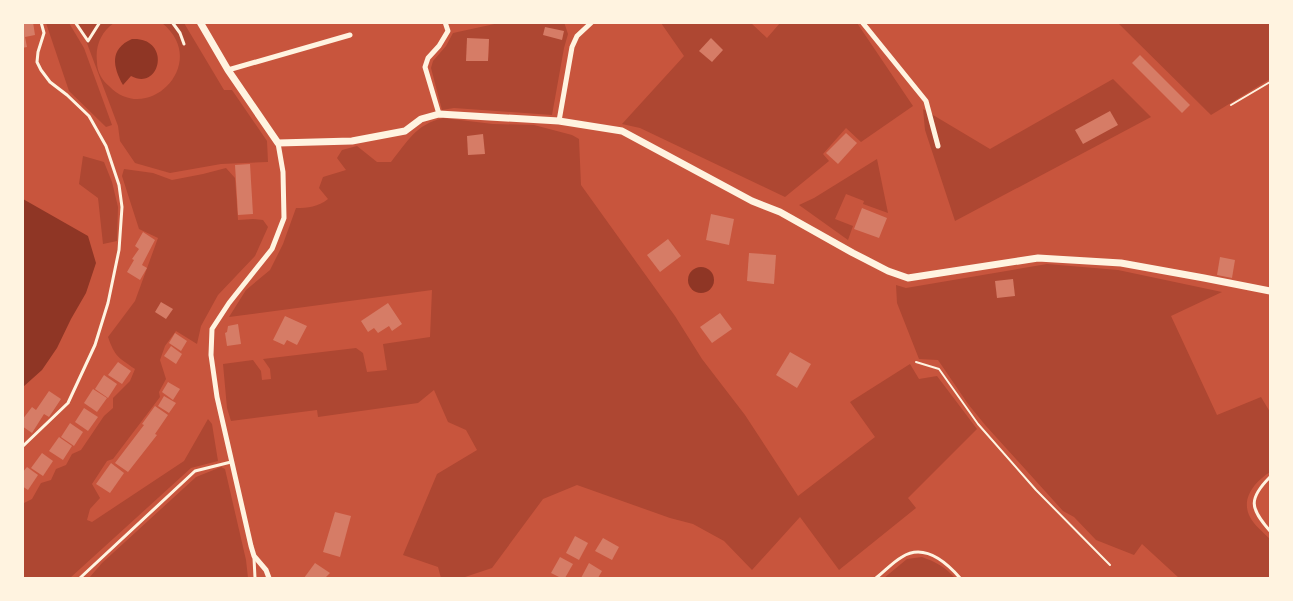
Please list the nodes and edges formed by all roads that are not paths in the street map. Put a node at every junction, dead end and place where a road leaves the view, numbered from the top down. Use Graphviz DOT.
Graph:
graph roads {
  1 [pos="41,22"];
  2 [pos="75,22"];
  3 [pos="100,22"];
  4 [pos="172,22"];
  5 [pos="200,22"];
  6 [pos="445,22"];
  7 [pos="592,22"];
  8 [pos="862,22"];
  9 [pos="350,35"];
  10 [pos="184,45"];
  11 [pos="228,70"];
  12 [pos="439,114"];
  13 [pos="559,121"];
  14 [pos="278,143"];
  15 [pos="938,146"];
  16 [pos="1270,291"];
  17 [pos="22,447"];
  18 [pos="231,462"];
  19 [pos="1270,477"];
  20 [pos="1270,531"];
  21 [pos="254,556"];
  22 [pos="80,579"];
  23 [pos="255,579"];
  24 [pos="269,579"];
  25 [pos="876,579"];
  26 [pos="960,579"];
  1 -- 17 [label="lane"];
  2 -- 3 [label="lane"];
  4 -- 10 [label="lane"];
  5 -- 11 [label="street"];
  6 -- 12 [label="street"];
  7 -- 13 [label="street"];
  8 -- 15 [label="street"];
  9 -- 11 [label="street"];
  11 -- 14 [label="street"];
  12 -- 13 [label="street"];
  12 -- 14 [label="street"];
  13 -- 16 [label="street"];
  14 -- 18 [label="street"];
  18 -- 21 [label="street"];
  18 -- 22 [label="lane"];
  19 -- 20 [label="lane"];
  21 -- 23 [label="lane"];
  21 -- 24 [label="street"];
  25 -- 26 [label="lane"];
}
